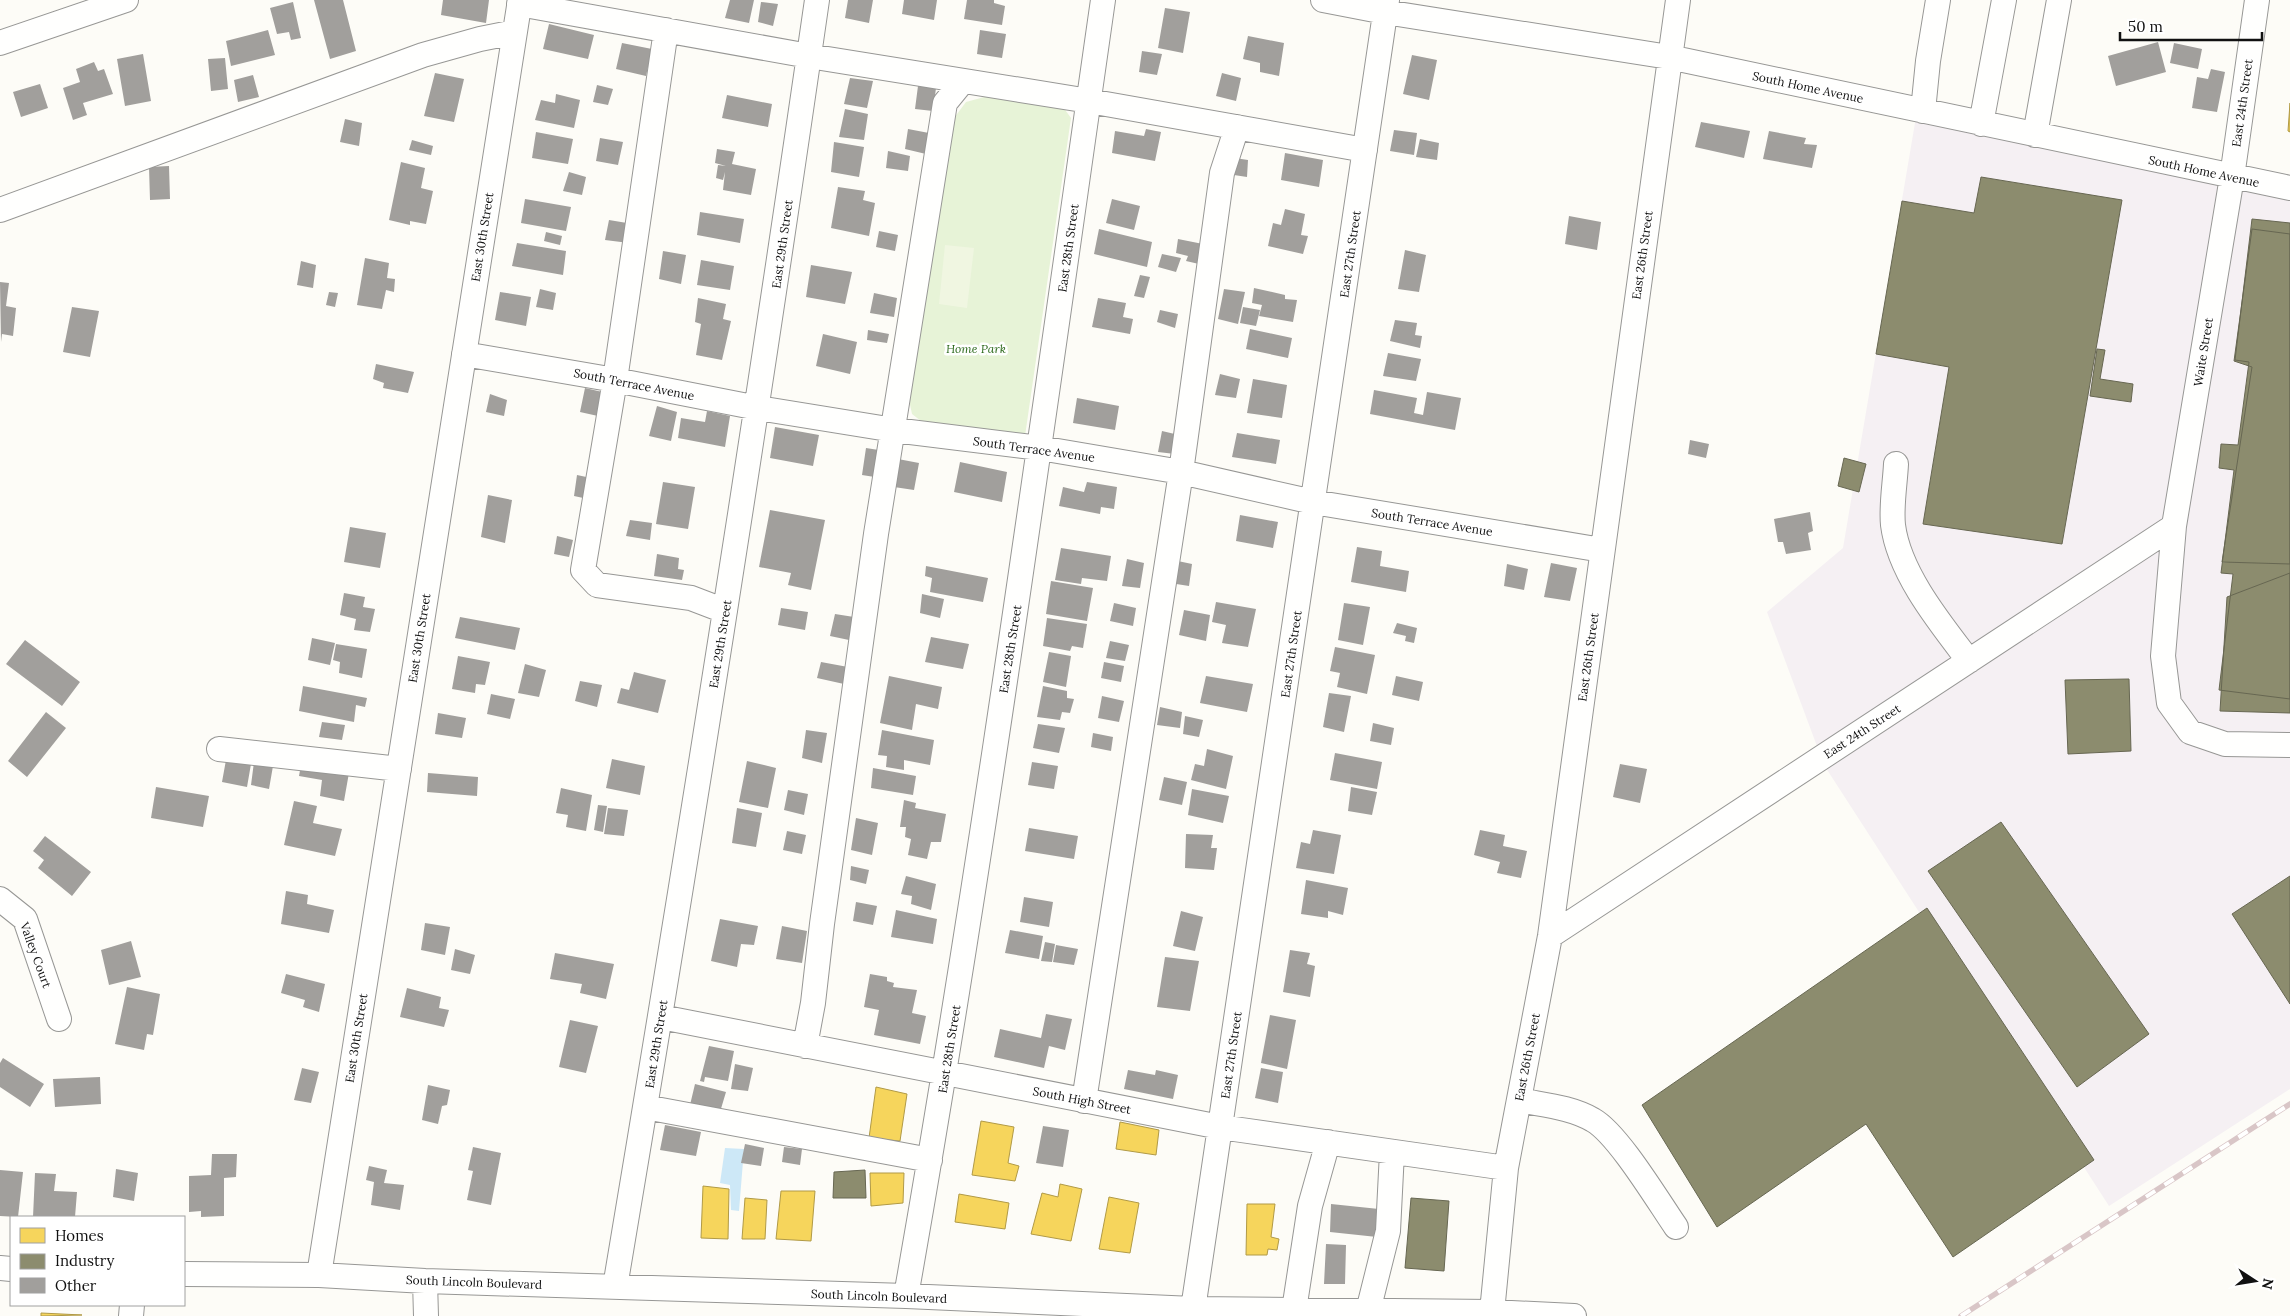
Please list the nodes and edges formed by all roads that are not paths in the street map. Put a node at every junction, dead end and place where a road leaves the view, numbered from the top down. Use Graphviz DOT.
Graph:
graph roads {
  1 [pos="126,0"];
  2 [pos="817,0"];
  3 [pos="1103,0"];
  4 [pos="1323,0"];
  5 [pos="1678,0"];
  6 [pos="1938,0"];
  7 [pos="2004,0"];
  8 [pos="2059,0"];
  9 [pos="2257,0"];
  10 [pos="519,2"];
  11 [pos="1386,6"];
  12 [pos="666,30"];
  13 [pos="515,32"];
  14 [pos="0,43"];
  15 [pos="809,56"];
  16 [pos="1669,57"];
  17 [pos="963,81"];
  18 [pos="1089,101"];
  19 [pos="1923,111"];
  20 [pos="1981,124"];
  21 [pos="1237,127"];
  22 [pos="2035,135"];
  23 [pos="1365,150"];
  24 [pos="2232,177"];
  25 [pos="2290,188"];
  26 [pos="0,210"];
  27 [pos="464,354"];
  28 [pos="615,380"];
  29 [pos="758,408"];
  30 [pos="894,430"];
  31 [pos="1040,448"];
  32 [pos="1896,464"];
  33 [pos="1181,472"];
  34 [pos="1313,502"];
  35 [pos="2174,526"];
  36 [pos="1602,550"];
  37 [pos="725,611"];
  38 [pos="1968,661"];
  39 [pos="2290,745"];
  40 [pos="219,749"];
  41 [pos="399,770"];
  42 [pos="0,899"];
  43 [pos="1550,936"];
  44 [pos="661,1017"];
  45 [pos="59,1019"];
  46 [pos="805,1046"];
  47 [pos="945,1074"];
  48 [pos="1519,1100"];
  49 [pos="1084,1101"];
  50 [pos="645,1107"];
  51 [pos="1220,1127"];
  52 [pos="1328,1142"];
  53 [pos="1392,1152"];
  54 [pos="930,1160"];
  55 [pos="1506,1168"];
  56 [pos="1676,1227"];
  57 [pos="185,1274"];
  58 [pos="319,1275"];
  59 [pos="424,1281"];
  60 [pos="615,1287"];
  61 [pos="906,1296"];
  62 [pos="1059,1309"];
  63 [pos="1193,1309"];
  64 [pos="1294,1310"];
  65 [pos="1368,1310"];
  66 [pos="1492,1312"];
  67 [pos="1408,1314"];
  68 [pos="426,1316"];
  69 [pos="1574,1316"];
  1 -- 14 [label="street"];
  2 -- 15 [label="street, East 29th Street"];
  3 -- 18 [label="street, East 28th Street"];
  4 -- 11 [label="street, South Home Avenue"];
  5 -- 16 [label="street, East 26th Street"];
  6 -- 19 [label="street"];
  7 -- 20 [label="street"];
  8 -- 22 [label="street"];
  9 -- 24 [label="street, East 24th Street"];
  10 -- 12 [label="street"];
  10 -- 13 [label="street, East 30th Street"];
  11 -- 16 [label="street, South Home Avenue"];
  11 -- 23 [label="street, East 27th Street"];
  12 -- 15 [label="street"];
  12 -- 28 [label="street"];
  13 -- 26 [label="street"];
  13 -- 27 [label="street, East 30th Street"];
  15 -- 17 [label="street"];
  15 -- 29 [label="street, East 29th Street"];
  16 -- 19 [label="street, South Home Avenue"];
  16 -- 36 [label="street, East 26th Street"];
  17 -- 18 [label="street"];
  17 -- 30 [label="street"];
  18 -- 21 [label="street"];
  18 -- 31 [label="street, East 28th Street"];
  19 -- 20 [label="street, South Home Avenue"];
  20 -- 22 [label="street, South Home Avenue"];
  21 -- 23 [label="street"];
  21 -- 33 [label="street"];
  22 -- 24 [label="street, South Home Avenue"];
  23 -- 34 [label="street, East 27th Street"];
  24 -- 25 [label="street, South Home Avenue"];
  24 -- 35 [label="street, Waite Street"];
  27 -- 28 [label="street, South Terrace Avenue"];
  27 -- 41 [label="street, East 30th Street"];
  28 -- 29 [label="street, South Terrace Avenue"];
  28 -- 37 [label="street"];
  29 -- 30 [label="street, South Terrace Avenue"];
  29 -- 37 [label="street, East 29th Street"];
  30 -- 31 [label="street, South Terrace Avenue"];
  30 -- 46 [label="street"];
  31 -- 33 [label="street, South Terrace Avenue"];
  31 -- 47 [label="street, East 28th Street"];
  32 -- 38 [label="street"];
  33 -- 34 [label="street, South Terrace Avenue"];
  33 -- 49 [label="street"];
  34 -- 36 [label="street, South Terrace Avenue"];
  34 -- 51 [label="street, East 27th Street"];
  35 -- 38 [label="street, East 24th Street"];
  35 -- 39 [label="street, Waite Street"];
  36 -- 43 [label="street, East 26th Street"];
  37 -- 44 [label="street, East 29th Street"];
  38 -- 43 [label="street, East 24th Street"];
  40 -- 41 [label="street"];
  41 -- 58 [label="street, East 30th Street"];
  42 -- 45 [label="street, Valley Court"];
  43 -- 48 [label="street, East 26th Street"];
  44 -- 46 [label="street, South High Street"];
  44 -- 50 [label="street, East 29th Street"];
  46 -- 47 [label="street, South High Street"];
  47 -- 49 [label="street, South High Street"];
  47 -- 54 [label="street, East 28th Street"];
  48 -- 55 [label="street, East 26th Street"];
  48 -- 56 [label="street"];
  49 -- 51 [label="street, South High Street"];
  50 -- 54 [label="street"];
  50 -- 60 [label="street, East 29th Street"];
  51 -- 52 [label="street, South High Street"];
  51 -- 63 [label="street, East 27th Street"];
  52 -- 53 [label="street, South High Street"];
  52 -- 64 [label="street"];
  53 -- 55 [label="street, South High Street"];
  53 -- 65 [label="street"];
  54 -- 61 [label="street, East 28th Street"];
  55 -- 66 [label="street, East 26th Street"];
  57 -- 58 [label="street, South Lincoln Boulevard"];
  58 -- 59 [label="street, South Lincoln Boulevard"];
  59 -- 60 [label="street, South Lincoln Boulevard"];
  59 -- 68 [label="street"];
  60 -- 61 [label="street, South Lincoln Boulevard"];
  61 -- 62 [label="street, South Lincoln Boulevard"];
  62 -- 63 [label="street, South Lincoln Boulevard"];
  63 -- 64 [label="street, South Lincoln Boulevard"];
  64 -- 65 [label="street, South Lincoln Boulevard"];
  65 -- 67 [label="street, South Lincoln Boulevard"];
  66 -- 67 [label="street, South Lincoln Boulevard"];
  66 -- 69 [label="street, South Lincoln Boulevard"];
}
